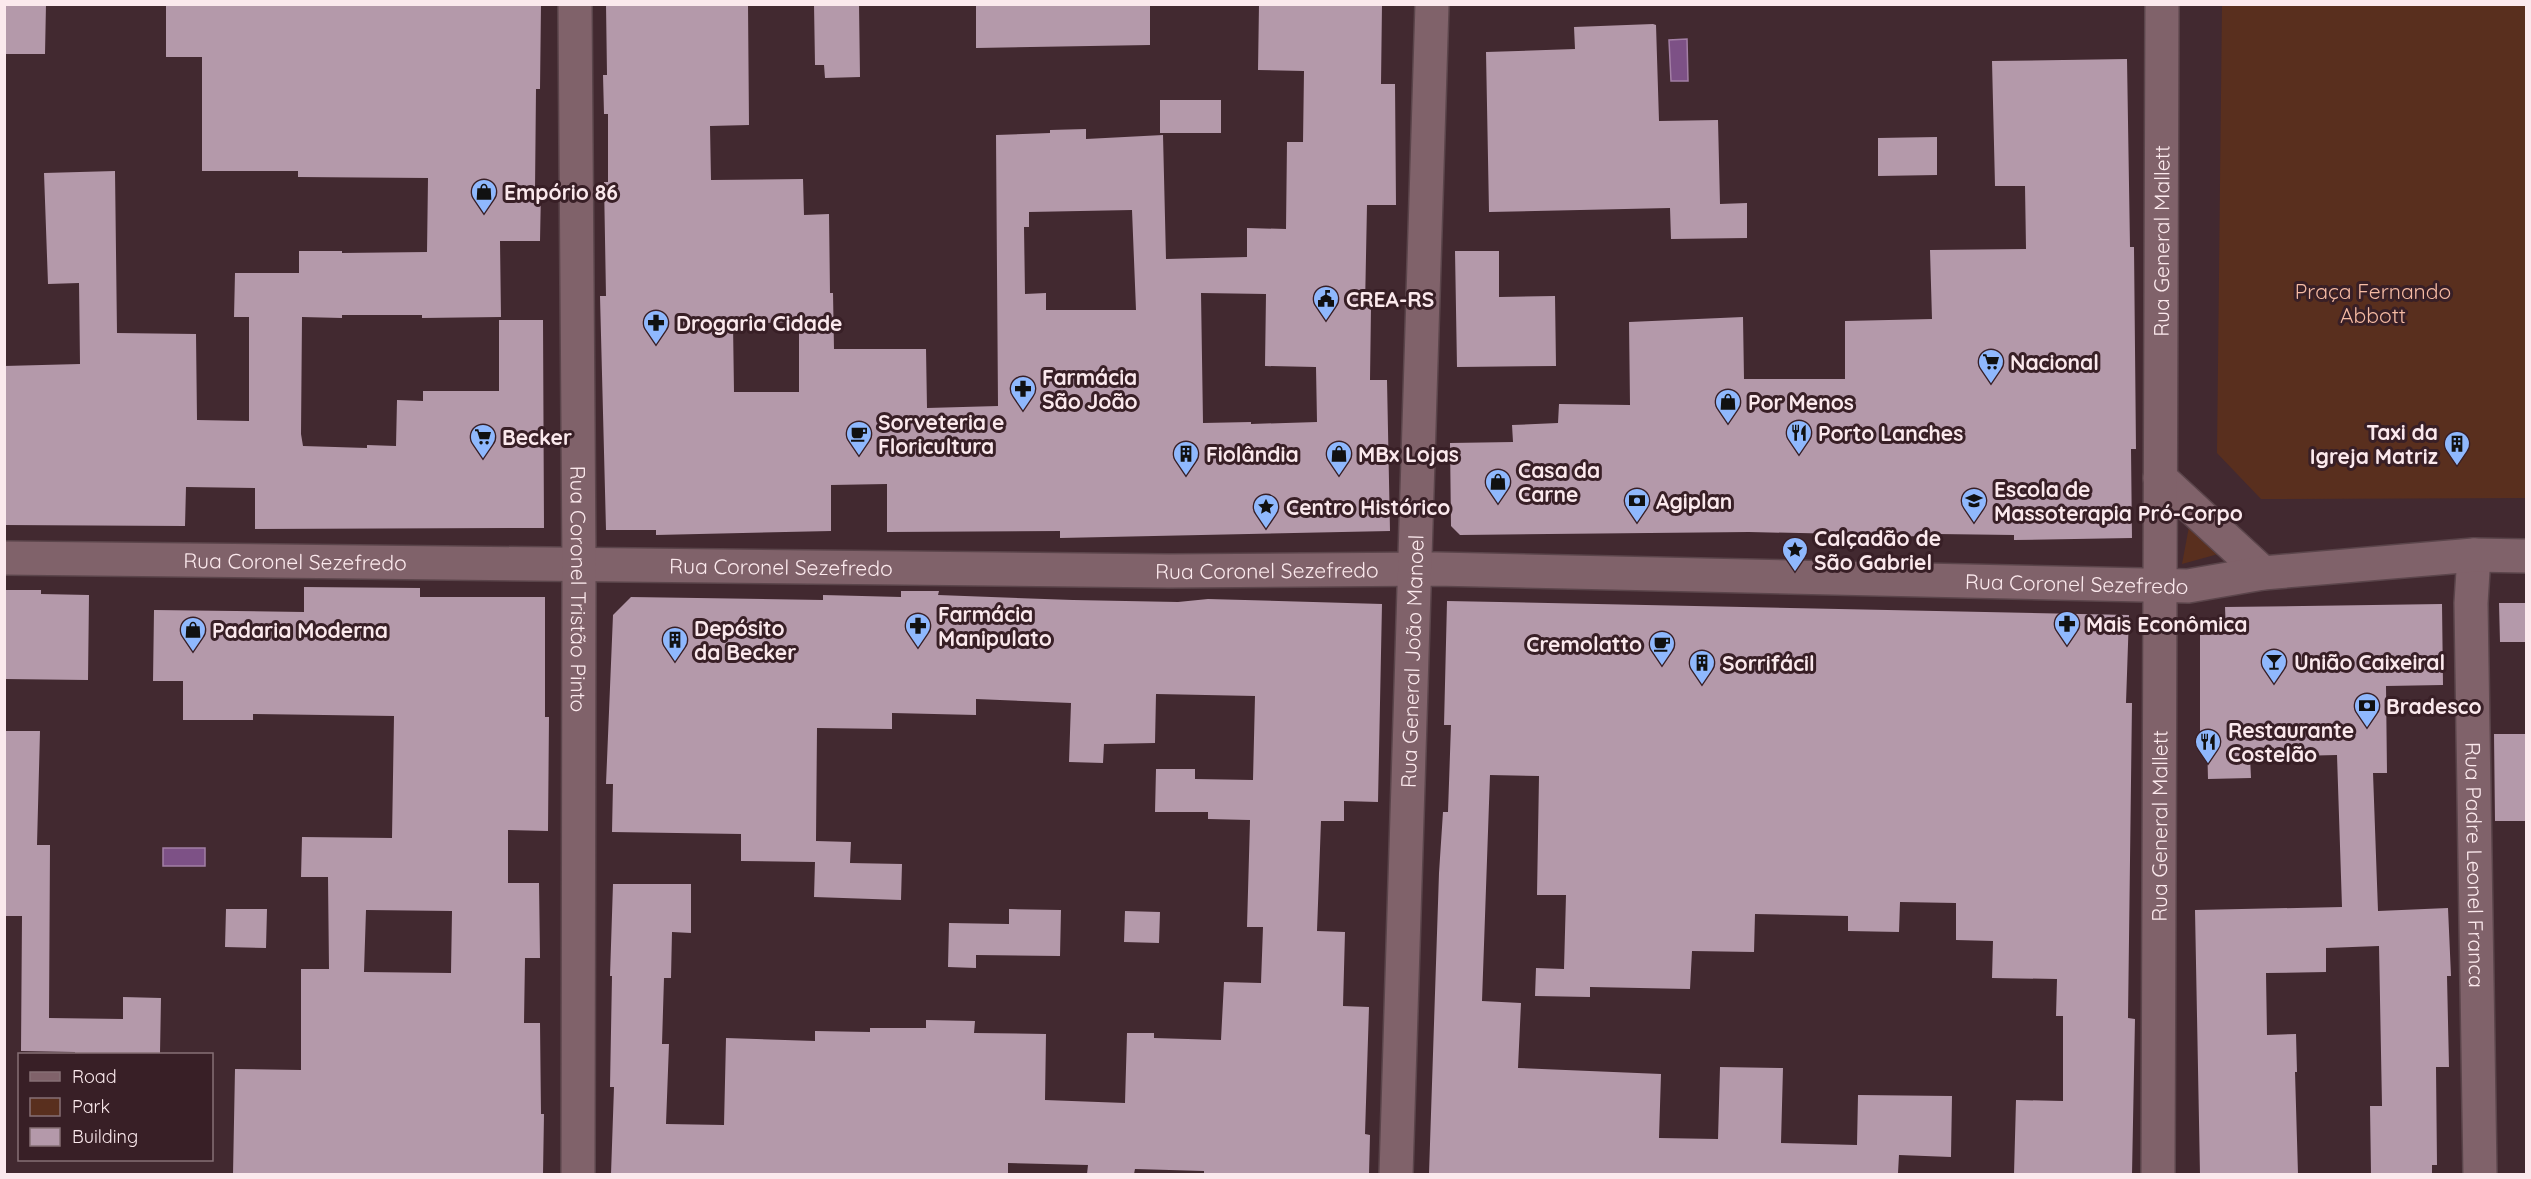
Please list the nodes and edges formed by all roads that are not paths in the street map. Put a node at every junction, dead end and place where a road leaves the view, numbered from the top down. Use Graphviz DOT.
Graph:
graph roads {
  1 [pos="574,4"];
  2 [pos="1432,4"];
  3 [pos="2162,4"];
  4 [pos="2160,478"];
  5 [pos="2474,555"];
  6 [pos="2526,556"];
  7 [pos="4,558"];
  8 [pos="579,564"];
  9 [pos="1413,569"];
  10 [pos="2263,573"];
  11 [pos="2160,586"];
  12 [pos="578,1174"];
  13 [pos="1396,1174"];
  14 [pos="2158,1174"];
  15 [pos="2480,1174"];
  1 -- 8 [label="street, Rua Coronel Tristão Pinto"];
  2 -- 9 [label="street, Rua General João Manoel"];
  3 -- 4 [label="street, Rua General Mallett"];
  4 -- 10 [label="street"];
  4 -- 11 [label="street, Rua General Mallett"];
  5 -- 6 [label="street, Rua Coronel Sezefredo"];
  5 -- 10 [label="street, Rua Coronel Sezefredo"];
  5 -- 15 [label="street, Rua Padre Leonel Franca"];
  7 -- 8 [label="street, Rua Coronel Sezefredo"];
  8 -- 9 [label="street, Rua Coronel Sezefredo"];
  8 -- 12 [label="street, Rua Coronel Tristão Pinto"];
  9 -- 11 [label="street, Rua Coronel Sezefredo"];
  9 -- 13 [label="street, Rua General João Manoel"];
  10 -- 11 [label="street, Rua Coronel Sezefredo"];
  11 -- 14 [label="street, Rua General Mallett"];
}
